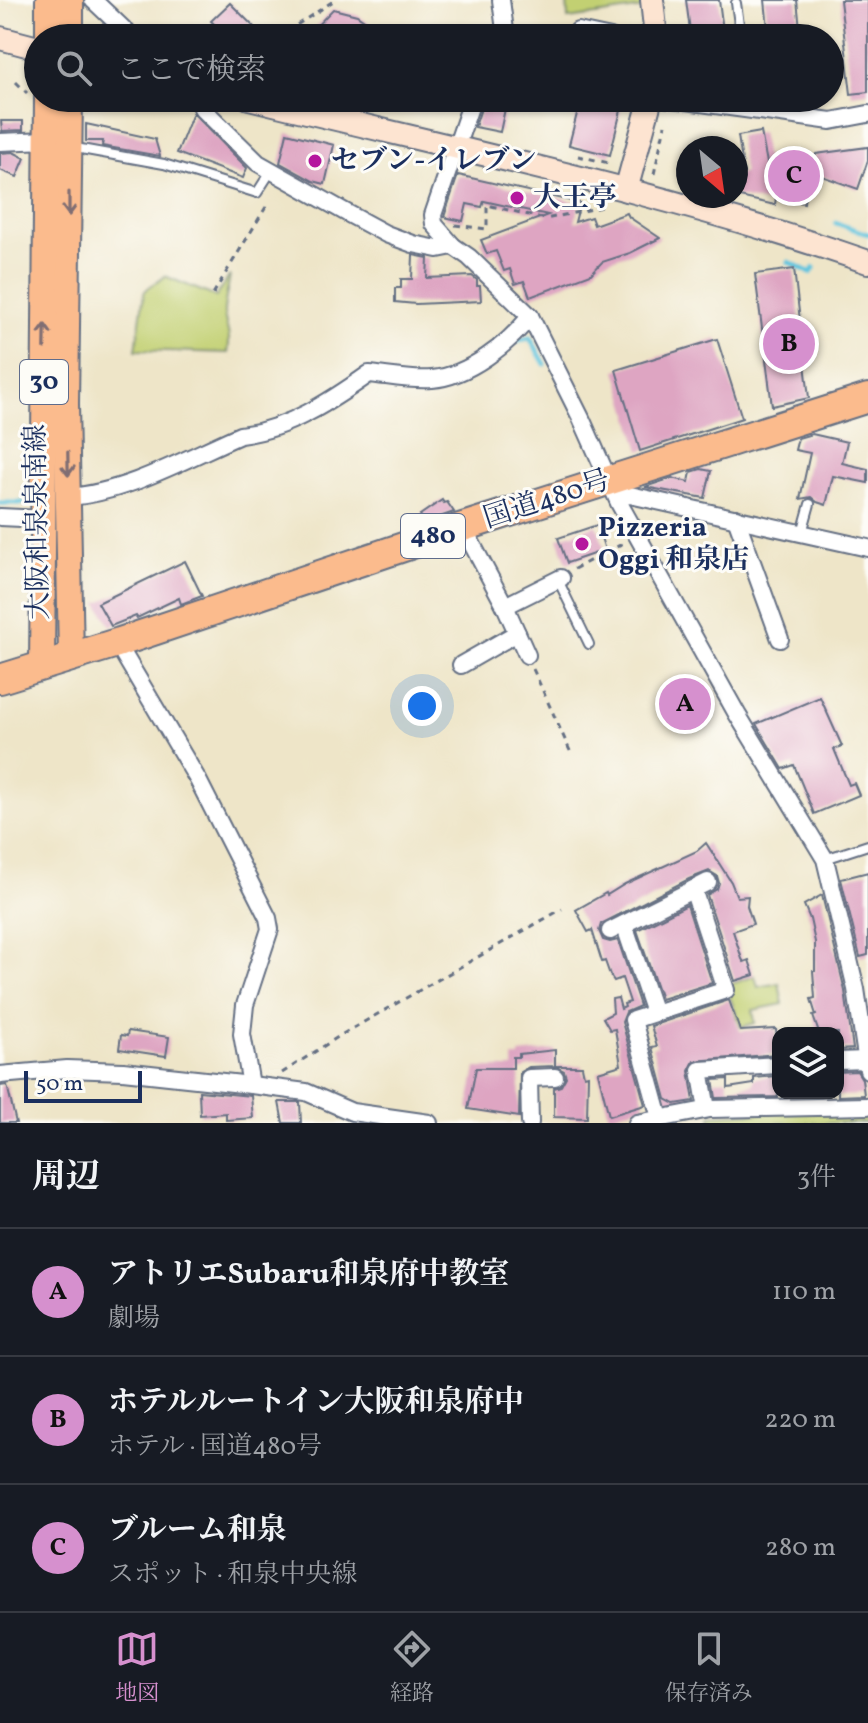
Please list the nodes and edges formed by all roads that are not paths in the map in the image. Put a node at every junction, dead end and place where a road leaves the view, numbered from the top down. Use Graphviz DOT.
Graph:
graph roads {
  1 [pos="48,0"];
  2 [pos="71,0"];
  3 [pos="93,0"];
  4 [pos="501,0"];
  5 [pos="652,0"];
  6 [pos="736,3"];
  7 [pos="48,24"];
  8 [pos="71,24"];
  9 [pos="118,24"];
  10 [pos="504,24"];
  11 [pos="655,24"];
  12 [pos="739,24"];
  13 [pos="0,38"];
  14 [pos="24,44"];
  15 [pos="50,112"];
  16 [pos="66,112"];
  17 [pos="206,112"];
  18 [pos="307,112"];
  19 [pos="468,112"];
  20 [pos="656,112"];
  21 [pos="787,112"];
  22 [pos="868,114"];
  23 [pos="0,142"];
  24 [pos="58,144"];
  25 [pos="455,148"];
  26 [pos="267,179"];
  27 [pos="626,190"];
  28 [pos="448,241"];
  29 [pos="868,262"];
  30 [pos="530,316"];
  31 [pos="868,398"];
  32 [pos="612,488"];
  33 [pos="68,497"];
  34 [pos="810,504"];
  35 [pos="0,517"];
  36 [pos="736,518"];
  37 [pos="43,519"];
  38 [pos="463,527"];
  39 [pos="803,529"];
  40 [pos="868,548"];
  41 [pos="560,579"];
  42 [pos="505,606"];
  43 [pos="517,633"];
  44 [pos="780,639"];
  45 [pos="120,642"];
  46 [pos="589,644"];
  47 [pos="527,655"];
  48 [pos="71,657"];
  49 [pos="461,665"];
  50 [pos="42,666"];
  51 [pos="0,679"];
  52 [pos="868,845"];
  53 [pos="825,859"];
  54 [pos="654,1013"];
  55 [pos="844,1062"];
  56 [pos="772,1065"];
  57 [pos="867,1065"];
  58 [pos="0,1075"];
  59 [pos="555,1077"];
  60 [pos="257,1086"];
  61 [pos="868,1106"];
  62 [pos="707,1109"];
  63 [pos="350,1118"];
  64 [pos="660,1118"];
  65 [pos="429,1123"];
  66 [pos="530,1123"];
  67 [pos="637,1123"];
  1 -- 7 [label="main road"];
  2 -- 8 [label="main road"];
  3 -- 9 [label="street"];
  4 -- 10 [label="street"];
  5 -- 11 [label="street"];
  6 -- 12 [label="lane"];
  13 -- 14 [label="street"];
  15 -- 24 [label="main road, 大阪和泉泉南線 / 30"];
  16 -- 24 [label="main road, 大阪和泉泉南線 / 30"];
  17 -- 26 [label="street"];
  18 -- 25 [label="street"];
  19 -- 25 [label="street"];
  20 -- 27 [label="street"];
  21 -- 22 [label="street"];
  23 -- 24 [label="street"];
  24 -- 26 [label="lane"];
  24 -- 33 [label="main road, 大阪和泉泉南線 / 30, one-way"];
  37 -- 24 [label="main road, 大阪和泉泉南線 / 30, one-way"];
  25 -- 27 [label="street"];
  25 -- 28 [label="street"];
  26 -- 28 [label="street"];
  27 -- 29 [label="street"];
  28 -- 30 [label="street"];
  30 -- 32 [label="street"];
  30 -- 33 [label="street"];
  31 -- 32 [label="highway, 国道480号 / 480"];
  32 -- 36 [label="street"];
  32 -- 38 [label="highway, 国道480号 / 480"];
  32 -- 53 [label="street"];
  33 -- 48 [label="main road, 大阪和泉泉南線 / 30"];
  34 -- 39 [label="lane"];
  35 -- 37 [label="street"];
  36 -- 39 [label="street"];
  36 -- 44 [label="street"];
  37 -- 50 [label="main road, 大阪和泉泉南線 / 30"];
  38 -- 42 [label="street"];
  38 -- 45 [label="highway, 国道480号 / 480"];
  39 -- 40 [label="street"];
  41 -- 42 [label="street"];
  41 -- 46 [label="lane"];
  42 -- 43 [label="street"];
  43 -- 47 [label="street"];
  43 -- 49 [label="street"];
  45 -- 48 [label="highway, 国道480号 / 480"];
  45 -- 60 [label="street"];
  48 -- 50 [label="highway, 国道480号 / 480"];
  50 -- 51 [label="highway, 国道480号 / 480"];
  52 -- 53 [label="lane"];
  53 -- 57 [label="street"];
  54 -- 54 [label="street"];
  54 -- 64 [label="street"];
  55 -- 57 [label="street"];
  56 -- 62 [label="street"];
  58 -- 60 [label="street"];
  59 -- 66 [label="street"];
  60 -- 63 [label="street"];
  61 -- 62 [label="street"];
  62 -- 64 [label="street"];
  63 -- 65 [label="street"];
  64 -- 67 [label="street"];
}
